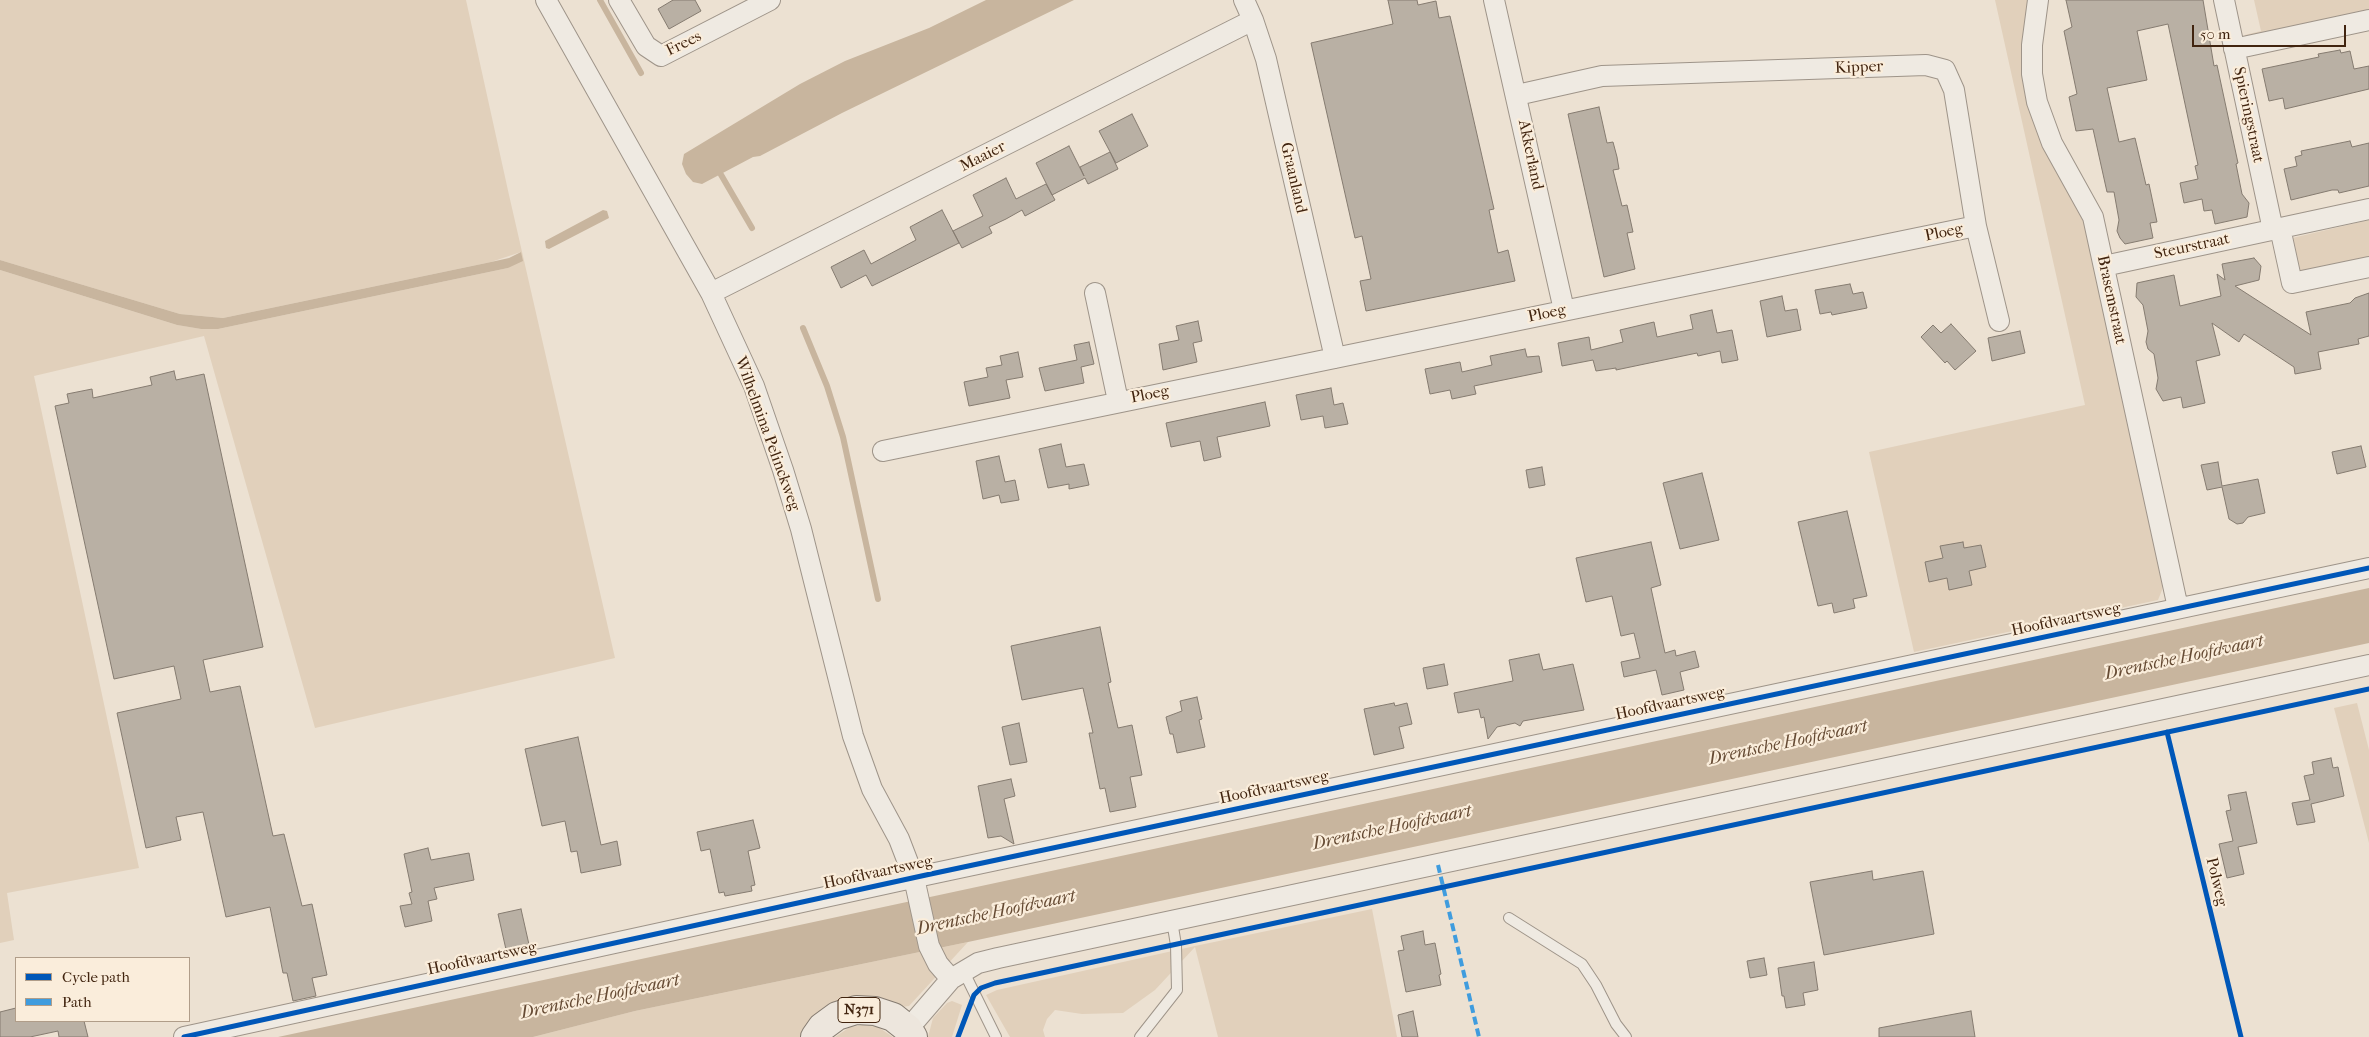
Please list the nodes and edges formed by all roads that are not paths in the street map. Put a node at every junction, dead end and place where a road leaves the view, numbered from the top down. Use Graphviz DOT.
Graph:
graph roads {
  1 [pos="546,0"];
  2 [pos="619,0"];
  3 [pos="770,0"];
  4 [pos="1244,0"];
  5 [pos="1494,0"];
  6 [pos="2038,0"];
  7 [pos="2224,0"];
  8 [pos="1253,20"];
  9 [pos="2369,20"];
  10 [pos="2234,48"];
  11 [pos="1517,95"];
  12 [pos="2369,209"];
  13 [pos="1976,226"];
  14 [pos="2276,229"];
  15 [pos="2104,266"];
  16 [pos="2369,267"];
  17 [pos="711,293"];
  18 [pos="1095,293"];
  19 [pos="1564,310"];
  20 [pos="1999,321"];
  21 [pos="1335,358"];
  22 [pos="1118,401"];
  23 [pos="884,451"];
  24 [pos="2369,568"];
  25 [pos="2178,608"];
  26 [pos="2369,665"];
  27 [pos="916,888"];
  28 [pos="1509,918"];
  29 [pos="1172,921"];
  30 [pos="957,975"];
  31 [pos="911,1033"];
  32 [pos="184,1037"];
  33 [pos="815,1037"];
  34 [pos="996,1037"];
  35 [pos="1140,1037"];
  36 [pos="1626,1037"];
  1 -- 17 [label="street, Wilhelmina Pelinckweg"];
  2 -- 3 [label="street, Frees"];
  4 -- 8 [label="street, Graanland"];
  5 -- 11 [label="street, Akkerland"];
  6 -- 15 [label="street, Brasemstraat"];
  7 -- 10 [label="street, Spieringstraat"];
  8 -- 17 [label="street, Maaier"];
  8 -- 21 [label="street, Graanland"];
  9 -- 10 [label="street"];
  10 -- 14 [label="street, Spieringstraat"];
  11 -- 13 [label="street, Kipper"];
  11 -- 19 [label="street, Akkerland"];
  12 -- 14 [label="street, Steurstraat"];
  13 -- 19 [label="street, Ploeg"];
  13 -- 20 [label="street, Kipper"];
  14 -- 15 [label="street, Steurstraat"];
  14 -- 16 [label="street"];
  15 -- 25 [label="street, Brasemstraat"];
  17 -- 27 [label="street, Wilhelmina Pelinckweg"];
  18 -- 22 [label="street, Ploeg"];
  19 -- 21 [label="street, Ploeg"];
  21 -- 22 [label="street, Ploeg"];
  22 -- 23 [label="street, Ploeg"];
  24 -- 25 [label="street, Hoofdvaartsweg"];
  25 -- 27 [label="street, Hoofdvaartsweg"];
  26 -- 29 [label="street"];
  27 -- 30 [label="street, Wilhelmina Pelinckweg"];
  27 -- 32 [label="street, Hoofdvaartsweg"];
  28 -- 36 [label="lane"];
  29 -- 30 [label="street"];
  29 -- 35 [label="lane"];
  30 -- 31 [label="street"];
  30 -- 34 [label="lane"];
  31 -- 33 [label="main road, N371"];
}
